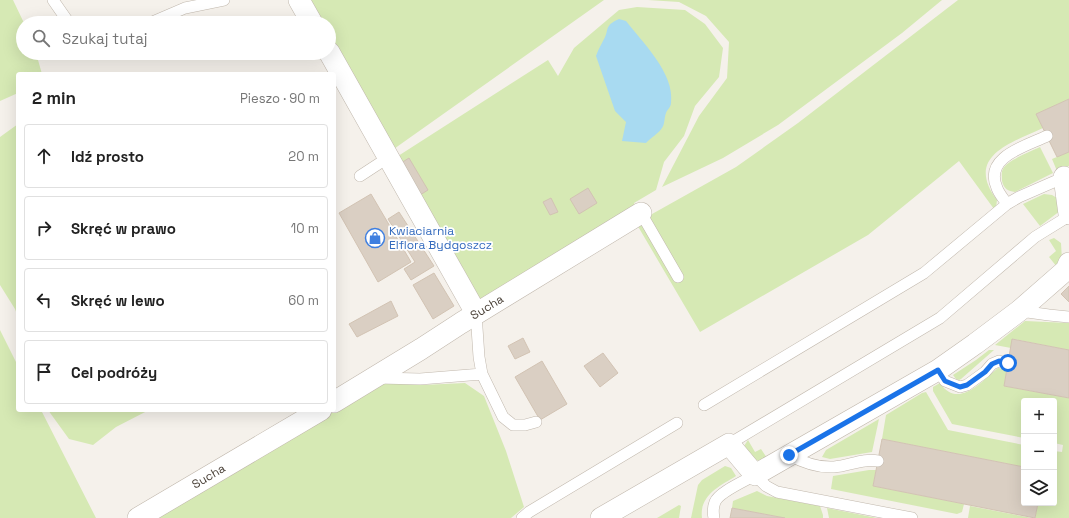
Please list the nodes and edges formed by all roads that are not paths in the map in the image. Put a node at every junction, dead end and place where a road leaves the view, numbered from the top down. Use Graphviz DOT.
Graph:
graph roads {
  1 [pos="53,0"];
  2 [pos="224,0"];
  3 [pos="299,0"];
  4 [pos="64,16"];
  5 [pos="167,16"];
  6 [pos="308,16"];
  7 [pos="334,60"];
  8 [pos="1047,136"];
  9 [pos="389,158"];
  10 [pos="360,176"];
  11 [pos="1067,176"];
  12 [pos="1007,204"];
  13 [pos="641,213"];
  14 [pos="1069,215"];
  15 [pos="1069,263"];
  16 [pos="678,277"];
  17 [pos="1019,311"];
  18 [pos="476,313"];
  19 [pos="1069,316"];
  20 [pos="1008,363"];
  21 [pos="938,370"];
  22 [pos="482,374"];
  23 [pos="374,378"];
  24 [pos="336,401"];
  25 [pos="704,405"];
  26 [pos="318,412"];
  27 [pos="536,422"];
  28 [pos="677,423"];
  29 [pos="729,444"];
  30 [pos="789,455"];
  31 [pos="878,461"];
  32 [pos="755,475"];
  33 [pos="138,518"];
  34 [pos="522,518"];
  35 [pos="601,518"];
  36 [pos="714,518"];
  37 [pos="912,518"];
  1 -- 4 [label="lane"];
  2 -- 5 [label="lane"];
  3 -- 6 [label="street"];
  7 -- 9 [label="street"];
  8 -- 12 [label="lane"];
  9 -- 10 [label="lane"];
  9 -- 18 [label="street"];
  11 -- 12 [label="lane"];
  11 -- 14 [label="street"];
  12 -- 25 [label="lane"];
  13 -- 16 [label="lane"];
  13 -- 18 [label="street, Sucha"];
  14 -- 29 [label="lane"];
  15 -- 17 [label="street"];
  17 -- 19 [label="lane"];
  17 -- 21 [label="street"];
  18 -- 22 [label="lane"];
  18 -- 23 [label="street, Sucha"];
  20 -- 21 [label="lane"];
  21 -- 30 [label="street"];
  22 -- 23 [label="lane"];
  22 -- 27 [label="lane"];
  23 -- 24 [label="street, Sucha"];
  26 -- 33 [label="street, Sucha"];
  28 -- 34 [label="lane"];
  29 -- 32 [label="street"];
  29 -- 35 [label="street"];
  30 -- 31 [label="lane"];
  30 -- 32 [label="street"];
  32 -- 36 [label="lane"];
  32 -- 37 [label="lane"];
}
